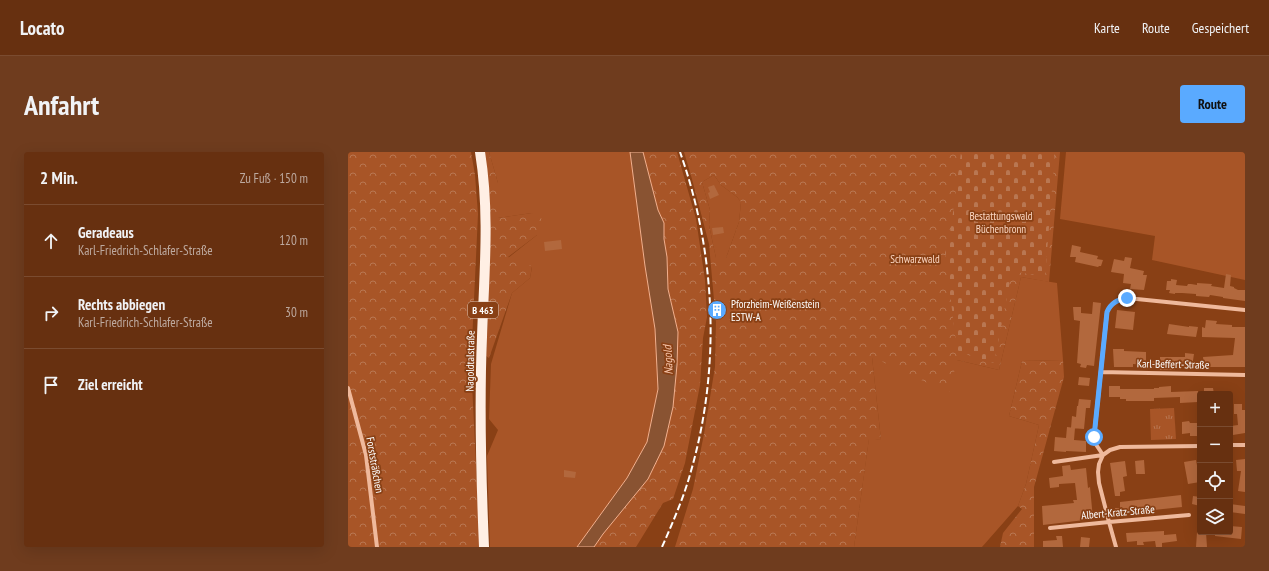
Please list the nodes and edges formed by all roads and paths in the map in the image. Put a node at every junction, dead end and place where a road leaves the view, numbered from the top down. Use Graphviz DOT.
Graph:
graph roads {
  1 [pos="480,152"];
  2 [pos="1245,310"];
  3 [pos="1101,372"];
  4 [pos="1245,375"];
  5 [pos="348,388"];
  6 [pos="1233,445"];
  7 [pos="1245,445"];
  8 [pos="1197,446"];
  9 [pos="1103,455"];
  10 [pos="1054,462"];
  11 [pos="1189,515"];
  12 [pos="1109,522"];
  13 [pos="1050,528"];
  14 [pos="377,547"];
  15 [pos="484,547"];
  16 [pos="1116,547"];
  1 -- 15 [label="main road, Nagoldtalstraße / B 463"];
  2 -- 3 [label="street"];
  3 -- 4 [label="street, Karl-Beffert-Straße"];
  3 -- 9 [label="street"];
  5 -- 14 [label="street, Forststräßchen"];
  6 -- 7 [label="street"];
  8 -- 9 [label="street"];
  9 -- 10 [label="street"];
  9 -- 12 [label="street"];
  11 -- 12 [label="street, Albert-Kratz-Straße"];
  12 -- 13 [label="street, Albert-Kratz-Straße"];
  12 -- 16 [label="street"];
}
